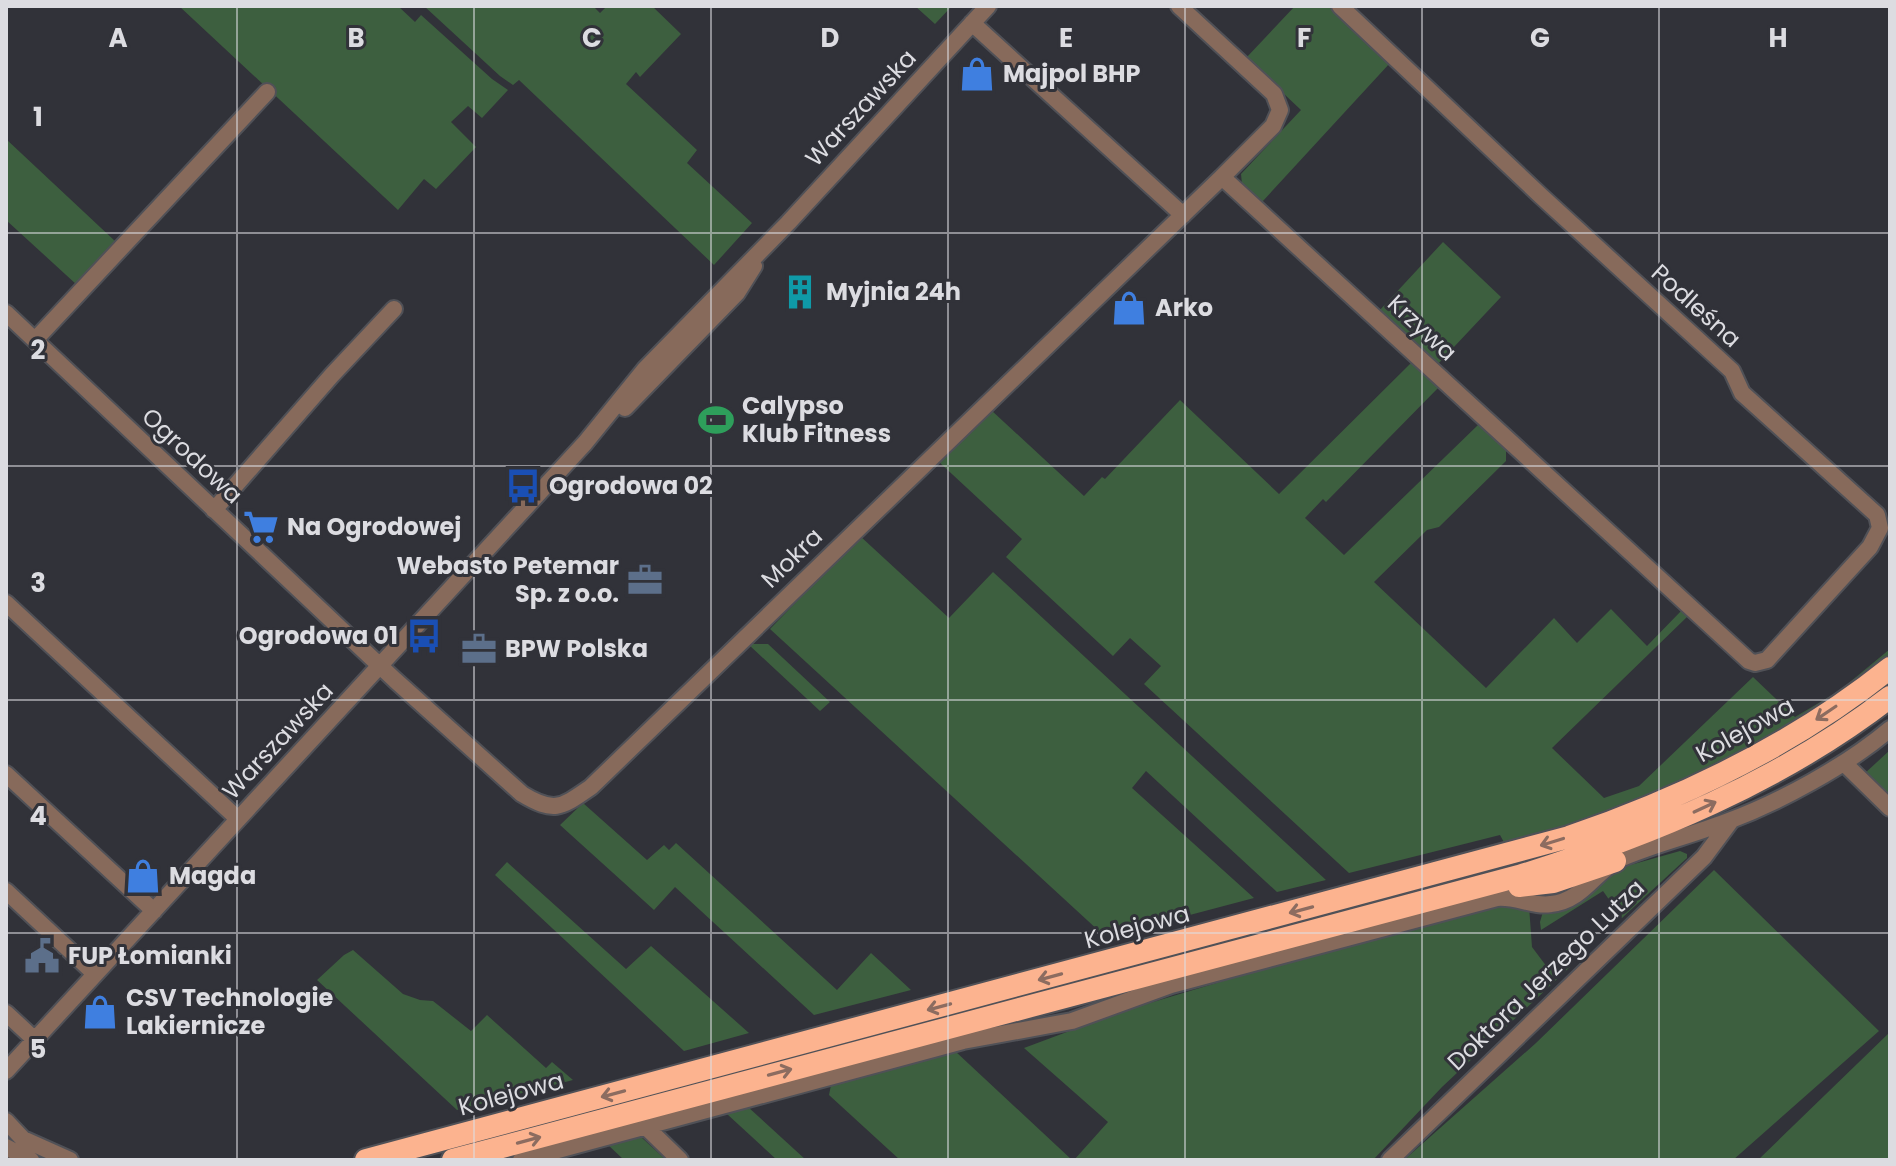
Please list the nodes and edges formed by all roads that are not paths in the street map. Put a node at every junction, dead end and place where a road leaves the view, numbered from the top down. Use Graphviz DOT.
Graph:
graph roads {
  1 [pos="988,6"];
  2 [pos="1179,6"];
  3 [pos="1340,6"];
  4 [pos="972,23"];
  5 [pos="267,92"];
  6 [pos="1222,177"];
  7 [pos="1183,215"];
  8 [pos="394,309"];
  9 [pos="6,313"];
  10 [pos="35,340"];
  11 [pos="214,510"];
  12 [pos="6,603"];
  13 [pos="1767,660"];
  14 [pos="380,665"];
  15 [pos="1890,668"];
  16 [pos="1890,697"];
  17 [pos="1890,729"];
  18 [pos="1844,763"];
  19 [pos="6,774"];
  20 [pos="1890,808"];
  21 [pos="238,819"];
  22 [pos="1731,820"];
  23 [pos="1615,861"];
  24 [pos="6,891"];
  25 [pos="1494,891"];
  26 [pos="154,911"];
  27 [pos="95,974"];
  28 [pos="6,1013"];
  29 [pos="35,1040"];
  30 [pos="6,1071"];
  31 [pos="6,1121"];
  32 [pos="645,1126"];
  33 [pos="6,1147"];
  34 [pos="31,1160"];
  35 [pos="70,1160"];
  36 [pos="366,1160"];
  37 [pos="453,1160"];
  38 [pos="521,1160"];
  39 [pos="680,1160"];
  40 [pos="1390,1160"];
  1 -- 4 [label="street, Warszawska"];
  2 -- 6 [label="street"];
  3 -- 13 [label="street, Podleśna"];
  4 -- 7 [label="street"];
  4 -- 14 [label="street, Warszawska"];
  5 -- 10 [label="street"];
  6 -- 7 [label="street, Mokra"];
  6 -- 13 [label="street, Krzywa"];
  7 -- 14 [label="street, Mokra"];
  8 -- 11 [label="street"];
  9 -- 10 [label="street, Ogrodowa"];
  10 -- 11 [label="street, Ogrodowa"];
  11 -- 14 [label="street, Ogrodowa"];
  12 -- 21 [label="street"];
  14 -- 21 [label="street, Warszawska"];
  15 -- 36 [label="highway, Kolejowa, one-way"];
  25 -- 16 [label="highway, Kolejowa, one-way"];
  17 -- 18 [label="street"];
  18 -- 20 [label="street"];
  18 -- 22 [label="street"];
  19 -- 26 [label="street"];
  21 -- 26 [label="street, Warszawska"];
  22 -- 23 [label="street"];
  22 -- 40 [label="street, Doktora Jerzego Lutza"];
  23 -- 25 [label="highway"];
  24 -- 27 [label="street"];
  25 -- 32 [label="street"];
  37 -- 25 [label="highway, Kolejowa, one-way"];
  26 -- 27 [label="street, Warszawska"];
  27 -- 29 [label="street, Warszawska"];
  28 -- 29 [label="street"];
  29 -- 30 [label="street, Warszawska"];
  31 -- 35 [label="street"];
  32 -- 38 [label="street"];
  32 -- 39 [label="street"];
  33 -- 34 [label="street"];
}
